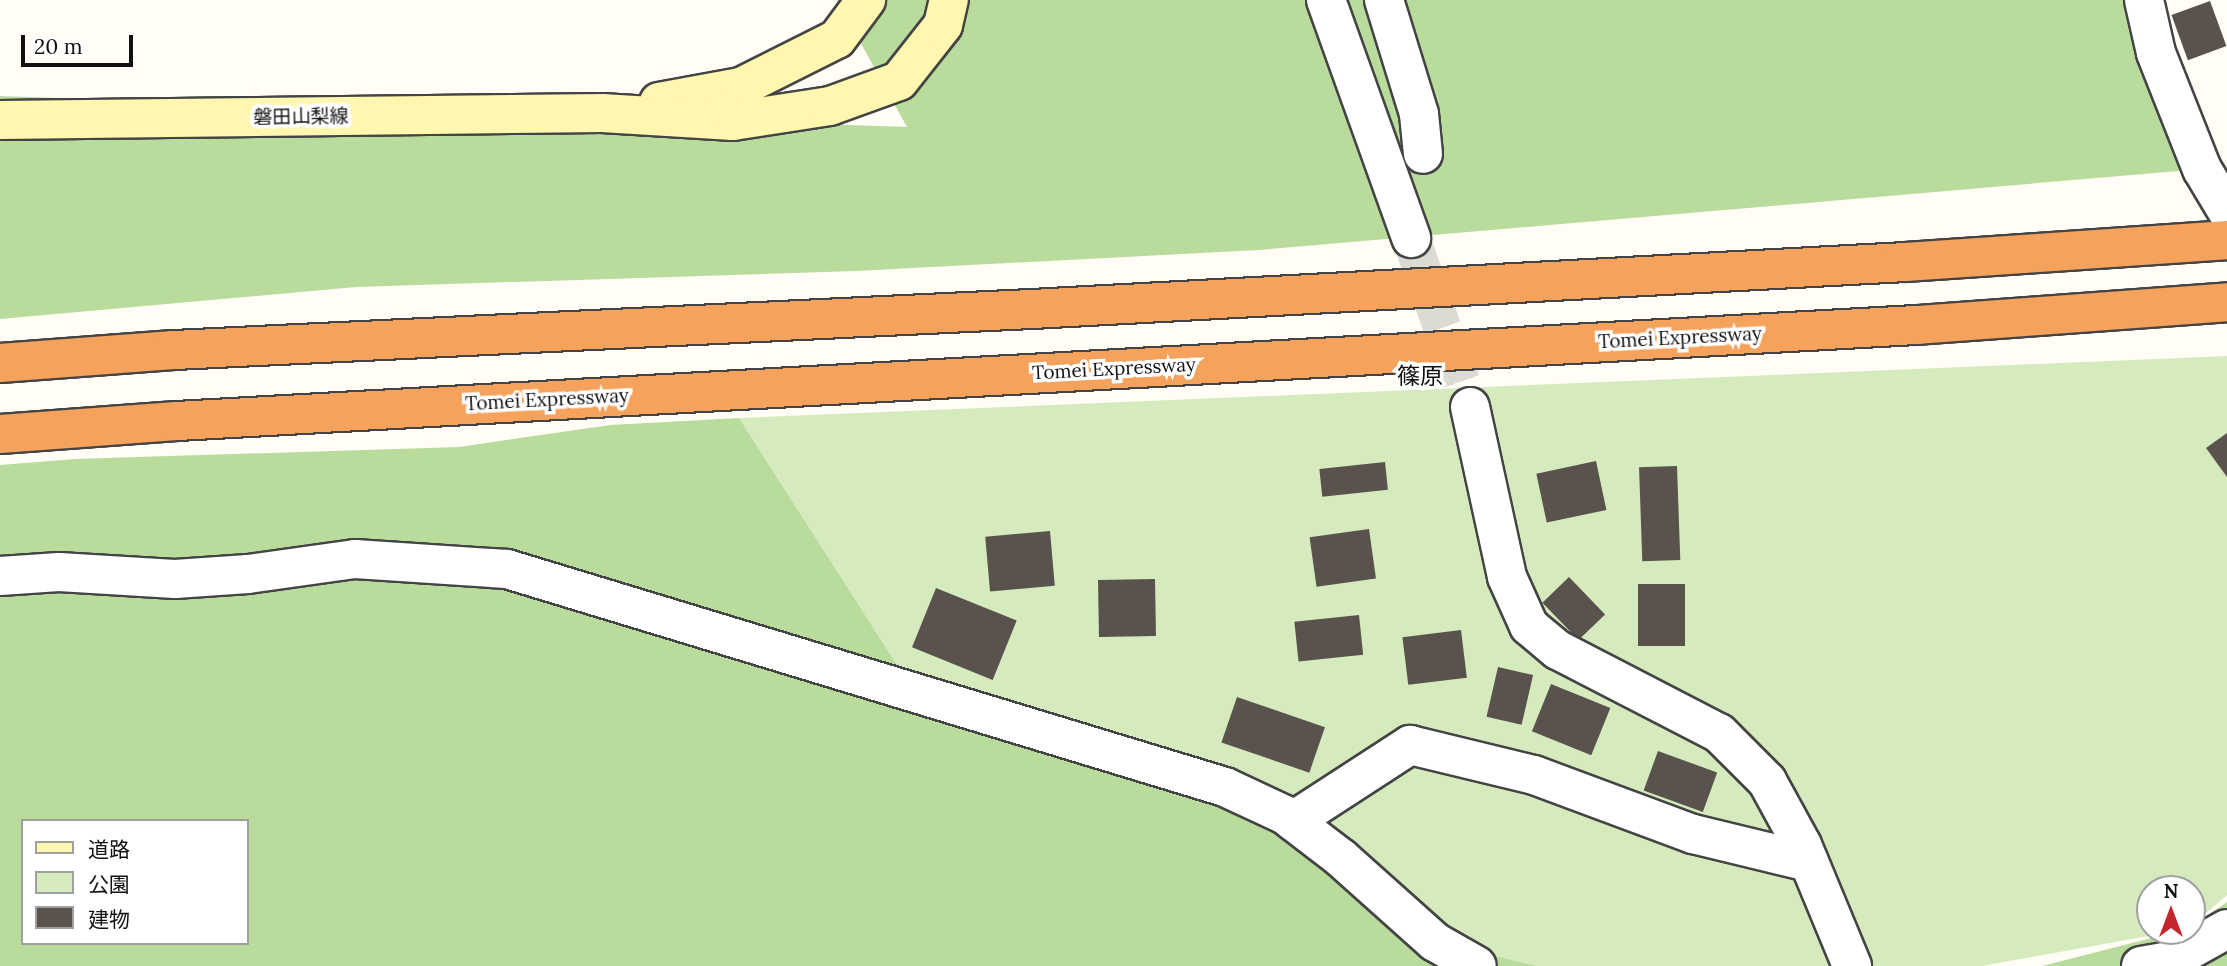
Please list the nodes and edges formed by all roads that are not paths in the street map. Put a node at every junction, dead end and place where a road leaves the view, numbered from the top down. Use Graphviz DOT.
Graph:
graph roads {
  1 [pos="866,0"];
  2 [pos="949,0"];
  3 [pos="1326,0"];
  4 [pos="1384,0"];
  5 [pos="2144,0"];
  6 [pos="602,113"];
  7 [pos="0,120"];
  8 [pos="1423,154"];
  9 [pos="2227,211"];
  10 [pos="1411,238"];
  11 [pos="2227,240"];
  12 [pos="2227,303"];
  13 [pos="0,363"];
  14 [pos="1470,407"];
  15 [pos="0,434"];
  16 [pos="0,576"];
  17 [pos="1293,821"];
  18 [pos="1809,862"];
  19 [pos="2227,929"];
  20 [pos="1477,966"];
  21 [pos="1852,966"];
  22 [pos="2141,966"];
  1 -- 6 [label="main road, 磐田山梨線"];
  2 -- 6 [label="main road, 磐田山梨線"];
  3 -- 10 [label="street"];
  4 -- 8 [label="street"];
  5 -- 9 [label="street"];
  6 -- 7 [label="main road, 磐田山梨線"];
  11 -- 13 [label="highway"];
  12 -- 15 [label="highway, Tomei Expressway"];
  14 -- 18 [label="street"];
  16 -- 17 [label="street"];
  17 -- 18 [label="street"];
  17 -- 20 [label="street"];
  18 -- 21 [label="street"];
  19 -- 22 [label="street"];
}
